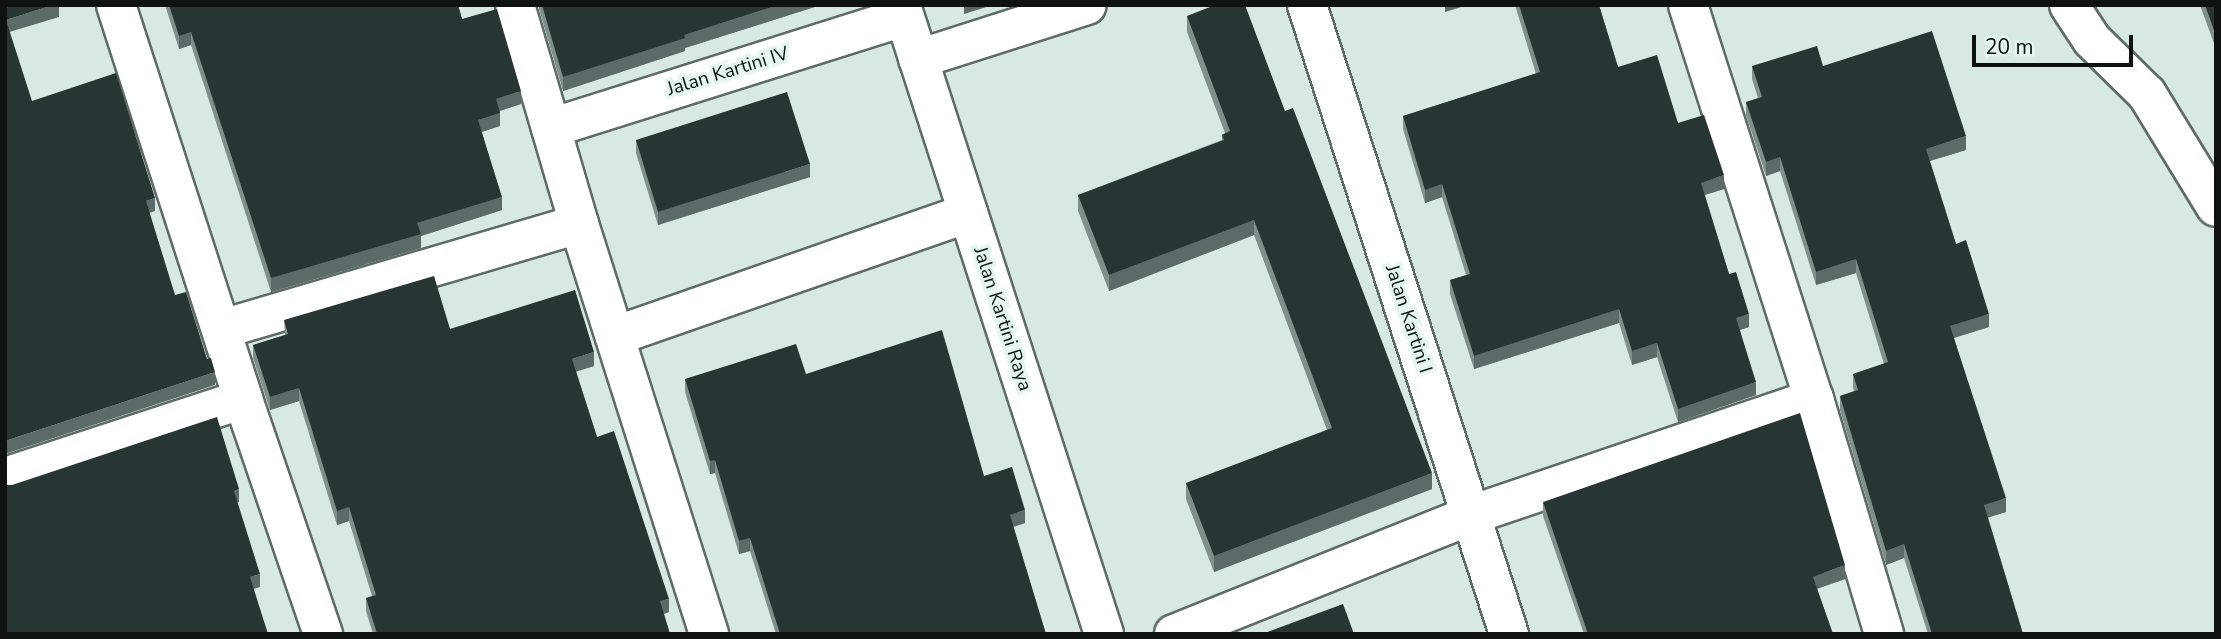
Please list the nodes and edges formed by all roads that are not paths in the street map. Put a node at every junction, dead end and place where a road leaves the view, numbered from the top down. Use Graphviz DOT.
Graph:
graph roads {
  1 [pos="116,5"];
  2 [pos="515,5"];
  3 [pos="1087,5"];
  4 [pos="1307,5"];
  5 [pos="1688,5"];
  6 [pos="2070,5"];
  7 [pos="903,11"];
  8 [pos="918,59"];
  9 [pos="551,128"];
  10 [pos="2216,207"];
  11 [pos="968,213"];
  12 [pos="579,224"];
  13 [pos="222,329"];
  14 [pos="615,336"];
  15 [pos="243,399"];
  16 [pos="1814,399"];
  17 [pos="5,477"];
  18 [pos="1471,515"];
  19 [pos="323,634"];
  20 [pos="709,634"];
  21 [pos="1104,634"];
  22 [pos="1174,634"];
  23 [pos="1509,634"];
  24 [pos="1884,634"];
  1 -- 13 [label="street"];
  2 -- 9 [label="street"];
  3 -- 8 [label="street"];
  4 -- 18 [label="street, Jalan Kartini I"];
  5 -- 16 [label="street"];
  6 -- 10 [label="street"];
  7 -- 8 [label="street, Jalan Kartini Raya"];
  7 -- 9 [label="street, Jalan Kartini IV"];
  8 -- 11 [label="street, Jalan Kartini Raya"];
  9 -- 12 [label="street"];
  11 -- 14 [label="street"];
  11 -- 21 [label="street, Jalan Kartini Raya"];
  12 -- 13 [label="street"];
  12 -- 14 [label="street"];
  13 -- 15 [label="street"];
  14 -- 20 [label="street"];
  15 -- 17 [label="street"];
  15 -- 19 [label="street"];
  16 -- 18 [label="street"];
  16 -- 24 [label="street"];
  18 -- 22 [label="street"];
  18 -- 23 [label="street, Jalan Kartini I"];
}
